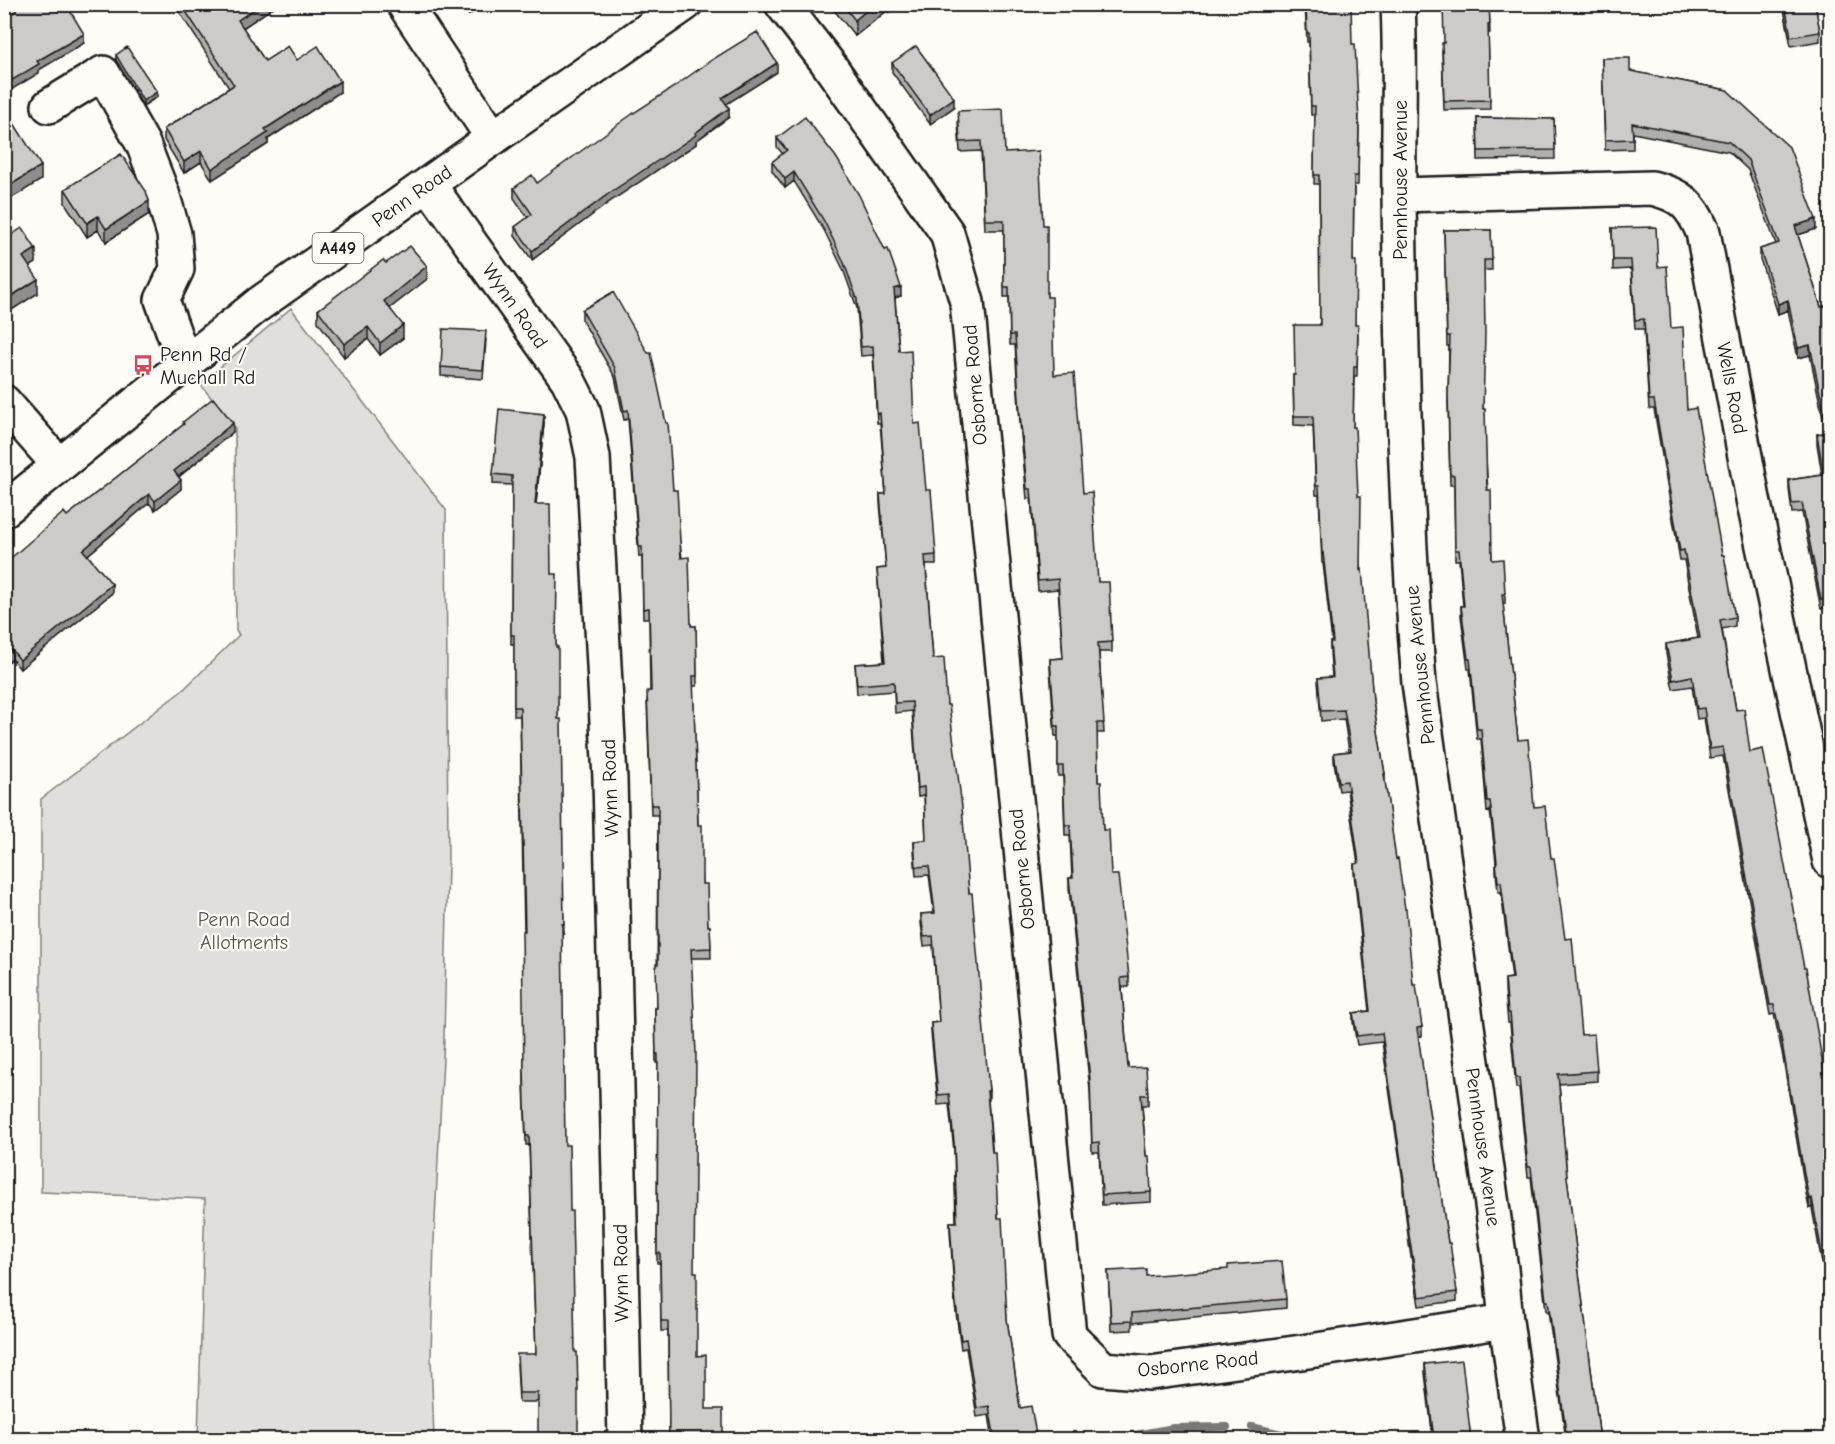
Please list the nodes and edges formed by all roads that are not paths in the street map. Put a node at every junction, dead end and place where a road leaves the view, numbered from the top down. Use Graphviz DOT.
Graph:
graph roads {
  1 [pos="404,4"];
  2 [pos="686,4"];
  3 [pos="782,4"];
  4 [pos="1398,4"];
  5 [pos="49,106"];
  6 [pos="493,138"];
  7 [pos="429,185"];
  8 [pos="1398,195"];
  9 [pos="185,364"];
  10 [pos="4,402"];
  11 [pos="59,465"];
  12 [pos="4,510"];
  13 [pos="1830,861"];
  14 [pos="1506,1321"];
  15 [pos="625,1440"];
  16 [pos="1522,1440"];
  1 -- 6 [label="main road"];
  2 -- 6 [label="main road, Penn Road / A449"];
  3 -- 14 [label="main road, Osborne Road"];
  4 -- 8 [label="main road, Pennhouse Avenue"];
  5 -- 9 [label="main road"];
  6 -- 7 [label="main road, Penn Road / A449"];
  7 -- 9 [label="main road, Penn Road / A449"];
  7 -- 15 [label="main road, Wynn Road"];
  8 -- 13 [label="main road, Wells Road"];
  8 -- 14 [label="main road, Pennhouse Avenue"];
  9 -- 11 [label="main road, Penn Road / A449"];
  10 -- 11 [label="main road"];
  11 -- 12 [label="main road, Penn Road / A449"];
  14 -- 16 [label="main road, Pennhouse Avenue"];
}
